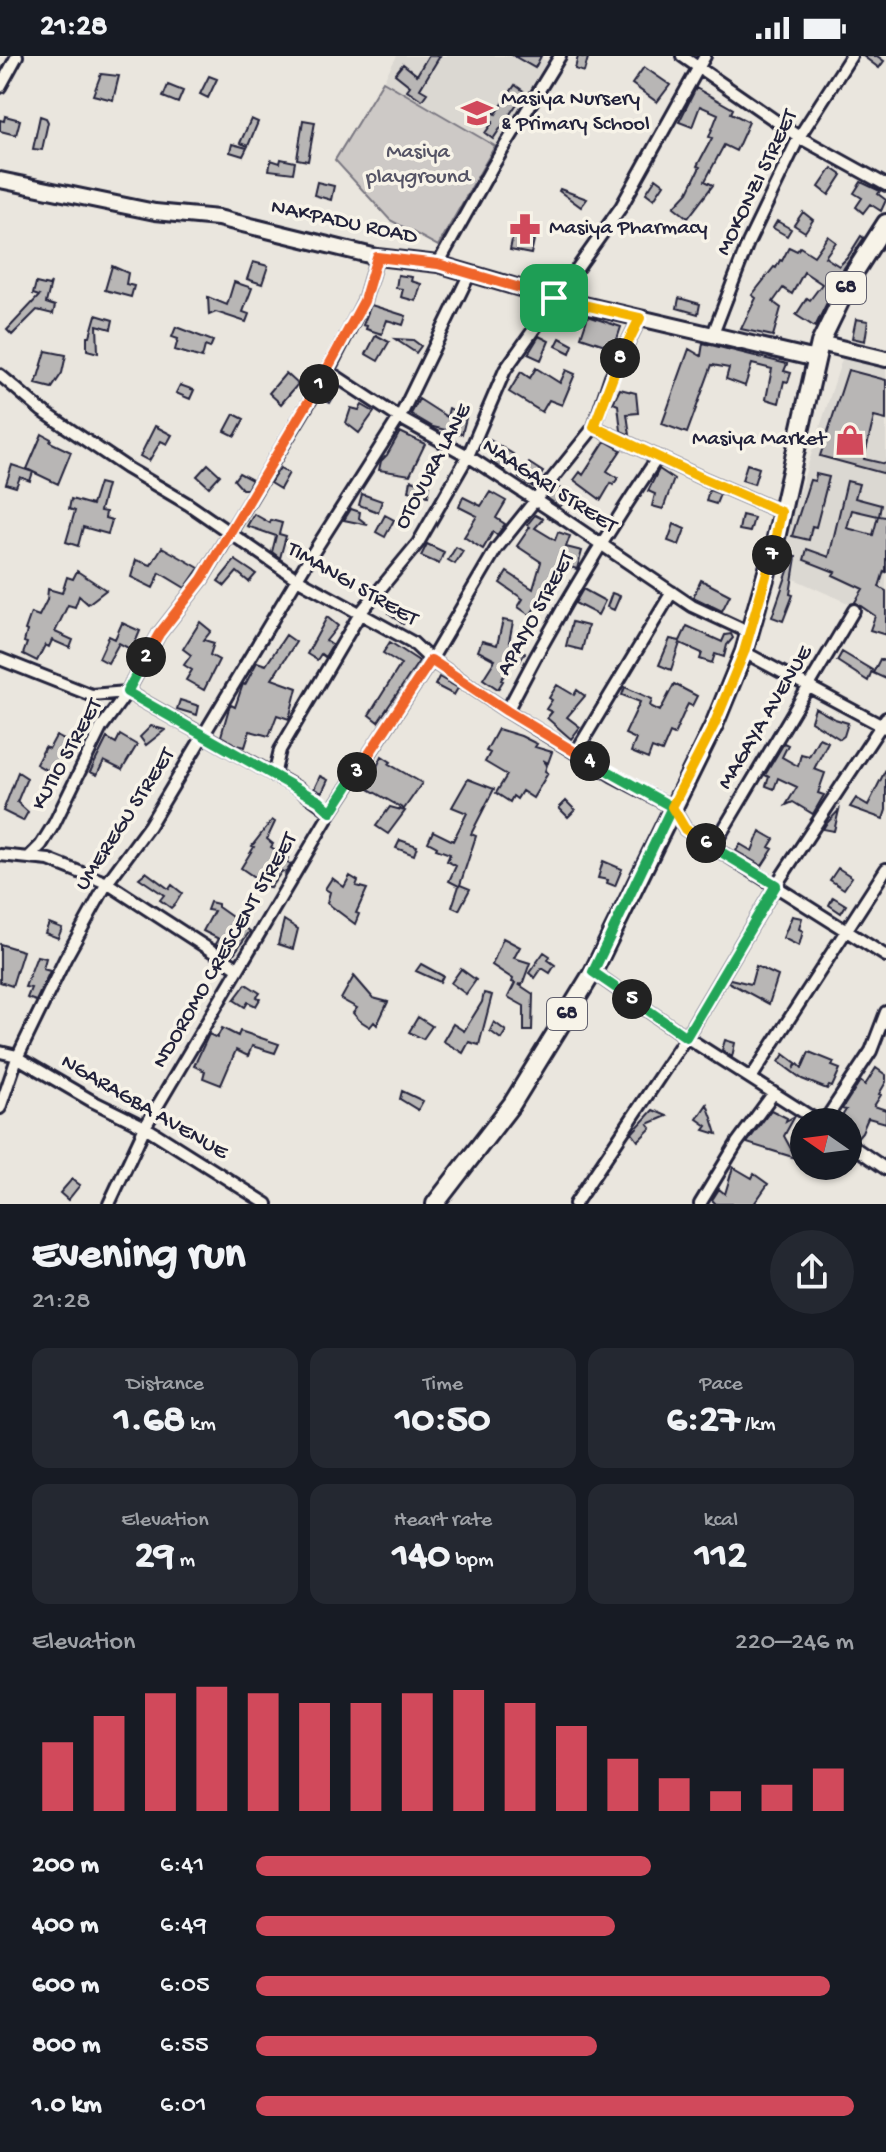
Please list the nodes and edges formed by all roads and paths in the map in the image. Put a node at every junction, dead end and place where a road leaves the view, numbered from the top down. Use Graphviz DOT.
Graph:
graph roads {
  1 [pos="17,56"];
  2 [pos="560,56"];
  3 [pos="682,56"];
  4 [pos="705,56"];
  5 [pos="851,56"];
  6 [pos="552,62"];
  7 [pos="700,68"];
  8 [pos="0,87"];
  9 [pos="799,137"];
  10 [pos="0,180"];
  11 [pos="886,185"];
  12 [pos="886,223"];
  13 [pos="377,257"];
  14 [pos="438,264"];
  15 [pos="470,273"];
  16 [pos="554,298"];
  17 [pos="640,318"];
  18 [pos="713,334"];
  19 [pos="818,351"];
  20 [pos="886,359"];
  21 [pos="328,371"];
  22 [pos="0,375"];
  23 [pos="398,417"];
  24 [pos="594,427"];
  25 [pos="468,456"];
  26 [pos="658,457"];
  27 [pos="534,501"];
  28 [pos="781,512"];
  29 [pos="230,534"];
  30 [pos="599,544"];
  31 [pos="297,579"];
  32 [pos="672,592"];
  33 [pos="854,610"];
  34 [pos="361,612"];
  35 [pos="750,633"];
  36 [pos="744,652"];
  37 [pos="0,659"];
  38 [pos="431,660"];
  39 [pos="809,685"];
  40 [pos="127,692"];
  41 [pos="507,711"];
  42 [pos="884,724"];
  43 [pos="203,736"];
  44 [pos="576,752"];
  45 [pos="274,775"];
  46 [pos="672,807"];
  47 [pos="331,812"];
  48 [pos="713,847"];
  49 [pos="0,855"];
  50 [pos="30,856"];
  51 [pos="886,869"];
  52 [pos="107,883"];
  53 [pos="776,885"];
  54 [pos="845,932"];
  55 [pos="886,956"];
  56 [pos="238,968"];
  57 [pos="593,972"];
  58 [pos="886,1012"];
  59 [pos="686,1037"];
  60 [pos="0,1052"];
  61 [pos="17,1058"];
  62 [pos="751,1078"];
  63 [pos="773,1094"];
  64 [pos="0,1108"];
  65 [pos="797,1108"];
  66 [pos="831,1108"];
  67 [pos="145,1127"];
  68 [pos="862,1153"];
  69 [pos="886,1169"];
  70 [pos="109,1204"];
  71 [pos="267,1204"];
  72 [pos="435,1204"];
  73 [pos="575,1204"];
  74 [pos="700,1204"];
  1 -- 8 [label="street"];
  2 -- 6 [label="street"];
  3 -- 7 [label="street"];
  4 -- 7 [label="street, OTOVURA LANE"];
  5 -- 9 [label="street, MOKONZI STREET"];
  6 -- 14 [label="street"];
  7 -- 9 [label="street"];
  7 -- 16 [label="street, OTOVURA LANE"];
  9 -- 11 [label="street"];
  9 -- 18 [label="street, MOKONZI STREET"];
  10 -- 13 [label="street, NAKPADU ROAD"];
  12 -- 19 [label="main road, 68"];
  13 -- 14 [label="street, NAKPADU ROAD"];
  13 -- 21 [label="street, KUTIO STREET"];
  14 -- 15 [label="street, NAKPADU ROAD"];
  15 -- 16 [label="street, NAKPADU ROAD"];
  15 -- 23 [label="street, UMEREGU STREET"];
  16 -- 17 [label="street, NAKPADU ROAD"];
  16 -- 25 [label="street, OTOVURA LANE"];
  17 -- 18 [label="street, NAKPADU ROAD"];
  17 -- 24 [label="street, NDOROMO CRESCENT STREET"];
  18 -- 19 [label="street, NAKPADU ROAD"];
  19 -- 20 [label="street, NAKPADU ROAD"];
  19 -- 28 [label="main road, 68"];
  21 -- 23 [label="street, NAAGARI STREET"];
  21 -- 29 [label="street, KUTIO STREET"];
  22 -- 29 [label="street, TIMANGI STREET"];
  23 -- 25 [label="street, NAAGARI STREET"];
  23 -- 31 [label="street, UMEREGU STREET"];
  24 -- 26 [label="street"];
  24 -- 27 [label="street, NDOROMO CRESCENT STREET"];
  25 -- 27 [label="street, NAAGARI STREET"];
  25 -- 34 [label="street, OTOVURA LANE"];
  26 -- 28 [label="street"];
  26 -- 30 [label="street, APAIYO STREET"];
  27 -- 30 [label="street, NAAGARI STREET"];
  27 -- 38 [label="street, NDOROMO CRESCENT STREET"];
  28 -- 35 [label="main road, 68"];
  29 -- 31 [label="street, TIMANGI STREET"];
  29 -- 40 [label="street, KUTIO STREET"];
  30 -- 32 [label="street, NAAGARI STREET"];
  30 -- 41 [label="street, APAIYO STREET"];
  31 -- 34 [label="street, TIMANGI STREET"];
  31 -- 43 [label="street, UMEREGU STREET"];
  32 -- 35 [label="street, NAAGARI STREET"];
  32 -- 44 [label="street"];
  33 -- 39 [label="street, MAGAYA AVENUE"];
  34 -- 38 [label="street, TIMANGI STREET"];
  34 -- 45 [label="street, OTOVURA LANE"];
  35 -- 36 [label="main road, 68"];
  36 -- 39 [label="street"];
  36 -- 46 [label="main road, 68"];
  37 -- 40 [label="street"];
  38 -- 41 [label="street, TIMANGI STREET"];
  38 -- 47 [label="street, NDOROMO CRESCENT STREET"];
  39 -- 42 [label="street"];
  39 -- 48 [label="street, MAGAYA AVENUE"];
  40 -- 43 [label="street"];
  40 -- 50 [label="street, KUTIO STREET"];
  41 -- 44 [label="street, TIMANGI STREET"];
  42 -- 53 [label="street"];
  43 -- 45 [label="street"];
  43 -- 52 [label="street, UMEREGU STREET"];
  44 -- 46 [label="street, TIMANGI STREET"];
  45 -- 47 [label="street"];
  46 -- 48 [label="street, TIMANGI STREET"];
  46 -- 57 [label="main road, 68"];
  47 -- 56 [label="street, NDOROMO CRESCENT STREET"];
  48 -- 53 [label="street, TIMANGI STREET"];
  49 -- 50 [label="street"];
  50 -- 52 [label="street"];
  51 -- 54 [label="street"];
  52 -- 56 [label="street"];
  52 -- 61 [label="street, UMEREGU STREET"];
  53 -- 54 [label="street, TIMANGI STREET"];
  53 -- 59 [label="street"];
  54 -- 55 [label="street, TIMANGI STREET"];
  54 -- 62 [label="street"];
  56 -- 67 [label="street, NDOROMO CRESCENT STREET"];
  57 -- 59 [label="street"];
  57 -- 72 [label="main road, 68"];
  58 -- 66 [label="street"];
  59 -- 62 [label="street"];
  59 -- 73 [label="street"];
  60 -- 61 [label="street, NGARAGBA AVENUE"];
  61 -- 64 [label="street, UMEREGU STREET"];
  61 -- 67 [label="street, NGARAGBA AVENUE"];
  62 -- 63 [label="street"];
  63 -- 65 [label="street"];
  63 -- 74 [label="street"];
  67 -- 70 [label="street, NDOROMO CRESCENT STREET"];
  67 -- 71 [label="street, NGARAGBA AVENUE"];
  68 -- 69 [label="street"];
}
